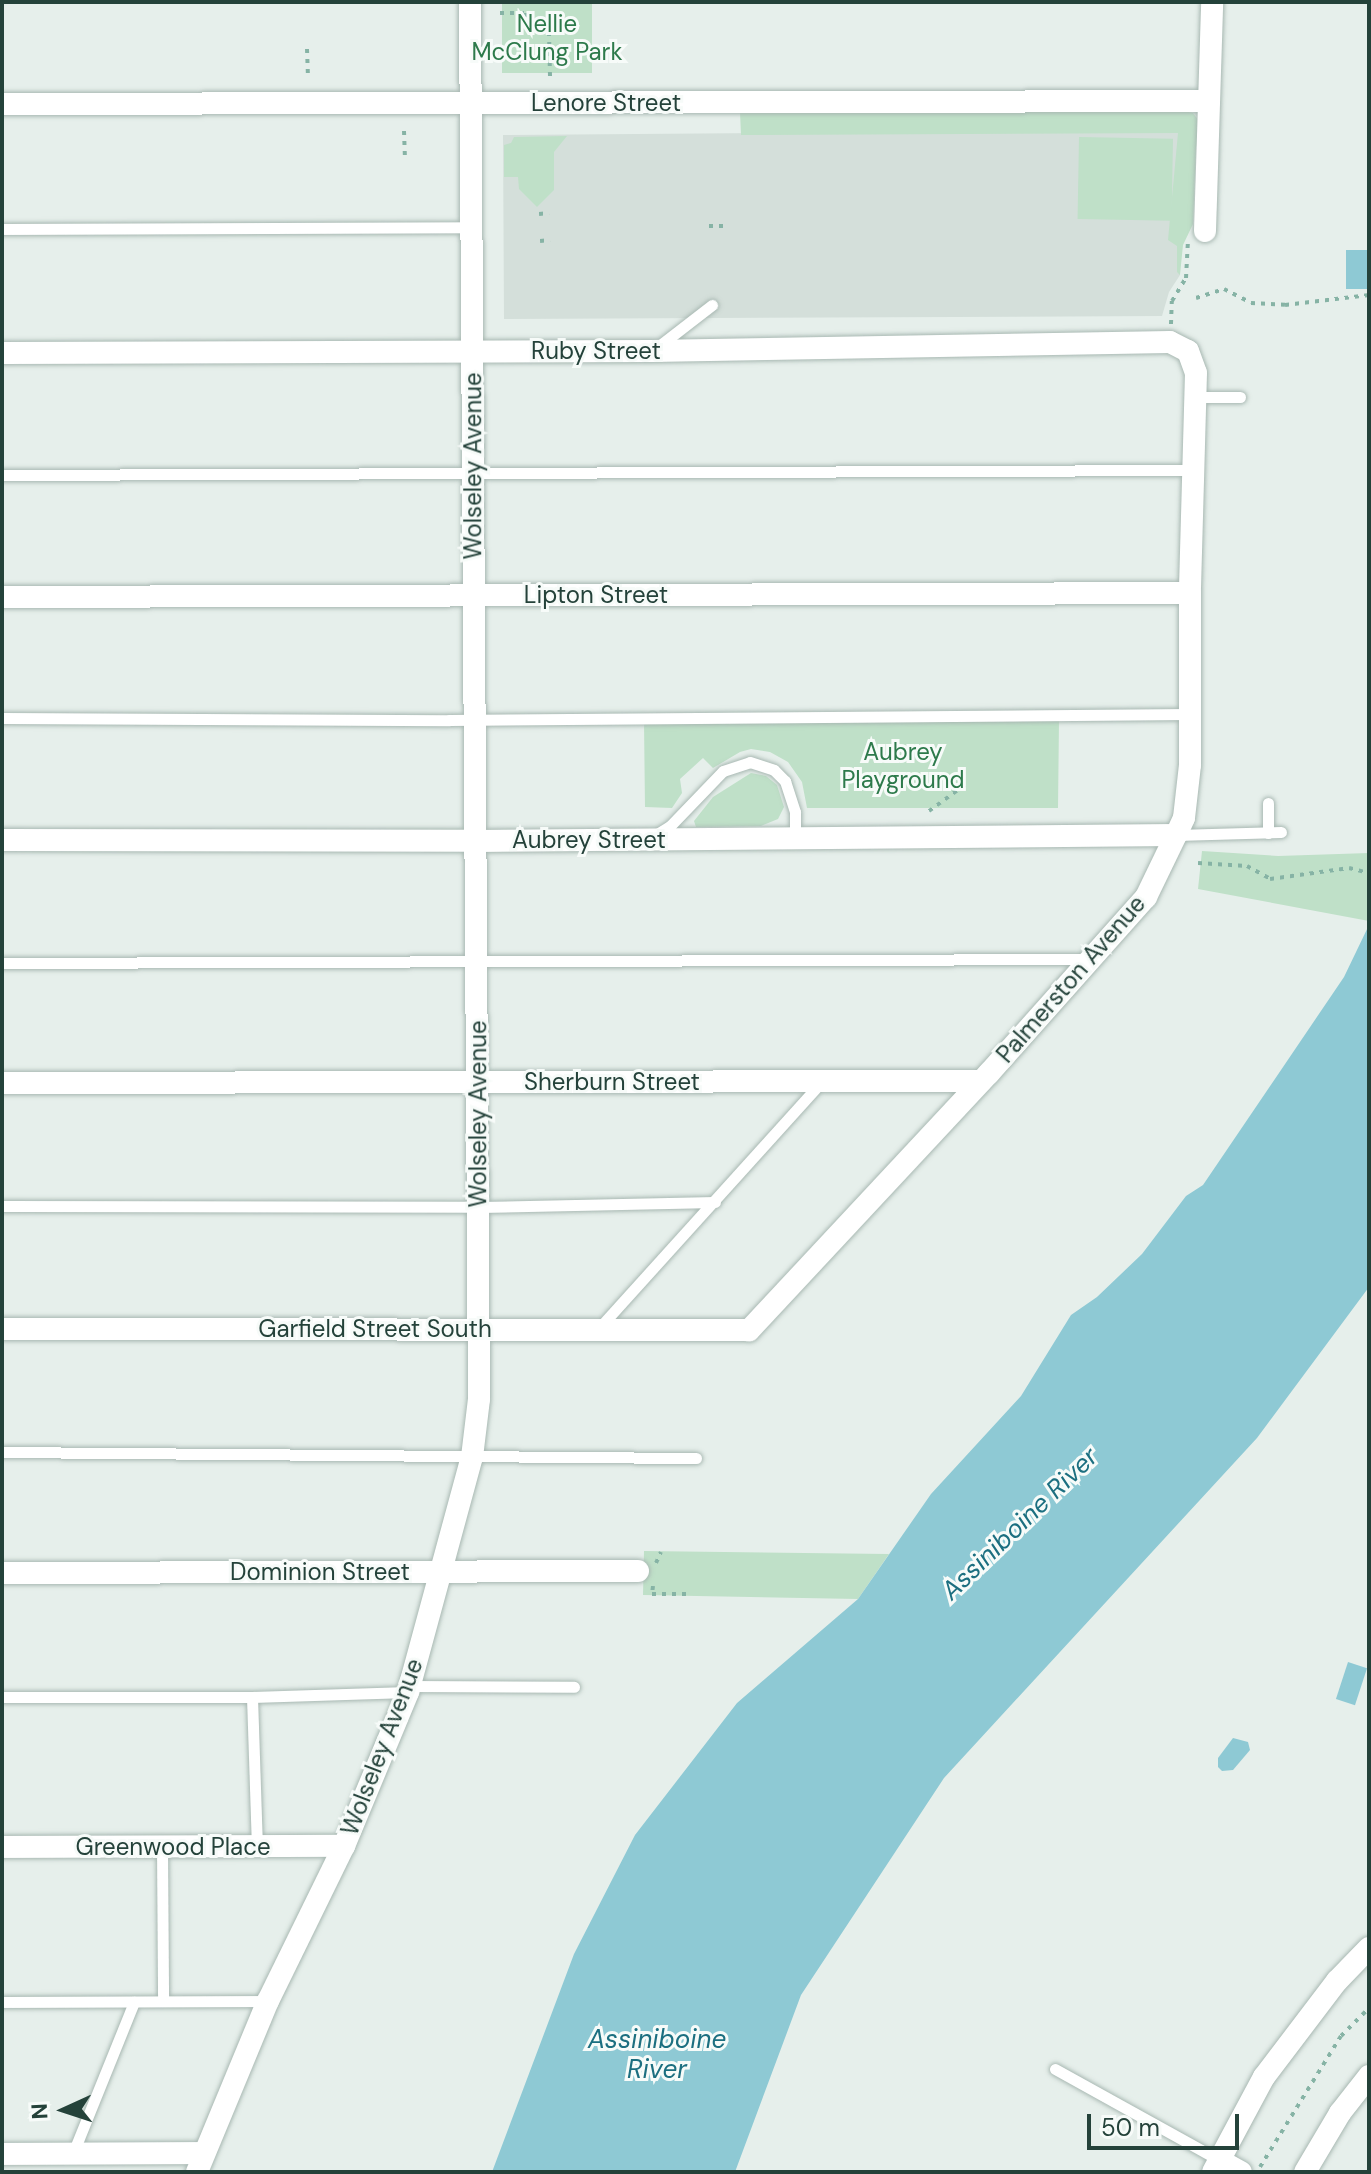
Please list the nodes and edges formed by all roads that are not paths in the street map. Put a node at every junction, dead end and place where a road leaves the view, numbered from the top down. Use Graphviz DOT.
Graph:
graph roads {
  1 [pos="470,2"];
  2 [pos="1212,2"];
  3 [pos="1209,101"];
  4 [pos="471,103"];
  5 [pos="2,104"];
  6 [pos="472,227"];
  7 [pos="2,229"];
  8 [pos="1196,235"];
  9 [pos="712,305"];
  10 [pos="1179,347"];
  11 [pos="652,351"];
  12 [pos="472,352"];
  13 [pos="2,353"];
  14 [pos="1195,397"];
  15 [pos="1240,397"];
  16 [pos="474,470"];
  17 [pos="1193,470"];
  18 [pos="2,475"];
  19 [pos="1190,593"];
  20 [pos="474,596"];
  21 [pos="2,597"];
  22 [pos="1190,714"];
  23 [pos="2,718"];
  24 [pos="476,720"];
  25 [pos="1268,803"];
  26 [pos="1176,835"];
  27 [pos="795,838"];
  28 [pos="2,840"];
  29 [pos="641,840"];
  30 [pos="476,841"];
  31 [pos="1092,959"];
  32 [pos="2,963"];
  33 [pos="477,963"];
  34 [pos="822,1081"];
  35 [pos="981,1081"];
  36 [pos="2,1083"];
  37 [pos="478,1083"];
  38 [pos="715,1202"];
  39 [pos="2,1206"];
  40 [pos="479,1207"];
  41 [pos="599,1328"];
  42 [pos="2,1329"];
  43 [pos="479,1329"];
  44 [pos="749,1330"];
  45 [pos="2,1452"];
  46 [pos="472,1457"];
  47 [pos="696,1458"];
  48 [pos="638,1571"];
  49 [pos="442,1572"];
  50 [pos="2,1573"];
  51 [pos="574,1687"];
  52 [pos="408,1689"];
  53 [pos="2,1697"];
  54 [pos="252,1697"];
  55 [pos="162,1846"];
  56 [pos="344,1846"];
  57 [pos="2,1847"];
  58 [pos="257,1847"];
  59 [pos="1369,1948"];
  60 [pos="163,2001"];
  61 [pos="268,2001"];
  62 [pos="2,2002"];
  63 [pos="134,2002"];
  64 [pos="1055,2069"];
  65 [pos="1369,2076"];
  66 [pos="2,2154"];
  67 [pos="59,2157"];
  68 [pos="199,2163"];
  69 [pos="1216,2166"];
  70 [pos="1241,2172"];
  71 [pos="1305,2172"];
  1 -- 4 [label="street, Wolseley Avenue"];
  2 -- 3 [label="street"];
  3 -- 4 [label="street, Lenore Street"];
  3 -- 8 [label="street"];
  4 -- 5 [label="street, Lenore Street"];
  4 -- 6 [label="street, Wolseley Avenue"];
  6 -- 7 [label="lane"];
  6 -- 12 [label="street, Wolseley Avenue"];
  9 -- 11 [label="lane"];
  10 -- 11 [label="street, Ruby Street"];
  10 -- 14 [label="street, Palmerston Avenue"];
  11 -- 12 [label="street, Ruby Street"];
  12 -- 13 [label="street, Ruby Street"];
  12 -- 16 [label="street, Wolseley Avenue"];
  14 -- 15 [label="lane"];
  14 -- 17 [label="street, Palmerston Avenue"];
  16 -- 17 [label="lane"];
  16 -- 18 [label="lane"];
  16 -- 20 [label="street, Wolseley Avenue"];
  17 -- 19 [label="street, Palmerston Avenue"];
  19 -- 20 [label="street, Lipton Street"];
  19 -- 22 [label="street, Palmerston Avenue"];
  20 -- 21 [label="street, Lipton Street"];
  20 -- 24 [label="street, Wolseley Avenue"];
  22 -- 24 [label="lane"];
  22 -- 26 [label="street, Palmerston Avenue"];
  23 -- 24 [label="lane"];
  24 -- 30 [label="street, Wolseley Avenue"];
  25 -- 26 [label="lane"];
  26 -- 27 [label="street, Aubrey Street"];
  26 -- 31 [label="street, Palmerston Avenue"];
  27 -- 29 [label="street, Aubrey Street"];
  27 -- 29 [label="lane"];
  28 -- 30 [label="street, Aubrey Street"];
  29 -- 30 [label="street, Aubrey Street"];
  30 -- 33 [label="street, Wolseley Avenue"];
  31 -- 33 [label="lane"];
  31 -- 35 [label="street, Palmerston Avenue"];
  32 -- 33 [label="lane"];
  33 -- 37 [label="street, Wolseley Avenue"];
  34 -- 35 [label="street, Sherburn Street"];
  34 -- 37 [label="street, Sherburn Street"];
  34 -- 38 [label="lane"];
  35 -- 44 [label="street, Palmerston Avenue"];
  36 -- 37 [label="street, Sherburn Street"];
  37 -- 40 [label="street, Wolseley Avenue"];
  38 -- 40 [label="lane"];
  38 -- 41 [label="lane"];
  39 -- 40 [label="lane"];
  40 -- 43 [label="street, Wolseley Avenue"];
  41 -- 43 [label="street, Garfield Street South"];
  41 -- 44 [label="street, Garfield Street South"];
  42 -- 43 [label="street, Garfield Street South"];
  43 -- 46 [label="street, Wolseley Avenue"];
  45 -- 46 [label="lane"];
  46 -- 47 [label="lane"];
  46 -- 49 [label="street, Wolseley Avenue"];
  48 -- 49 [label="street, Dominion Street"];
  49 -- 50 [label="street, Dominion Street"];
  49 -- 52 [label="street, Wolseley Avenue"];
  51 -- 52 [label="lane"];
  52 -- 54 [label="lane"];
  52 -- 56 [label="street, Wolseley Avenue"];
  53 -- 54 [label="lane"];
  54 -- 58 [label="lane"];
  55 -- 57 [label="street, Greenwood Place"];
  55 -- 58 [label="street, Greenwood Place"];
  55 -- 60 [label="lane"];
  56 -- 58 [label="street, Greenwood Place"];
  56 -- 61 [label="street, Wolseley Avenue"];
  59 -- 69 [label="street"];
  60 -- 61 [label="lane"];
  60 -- 63 [label="lane"];
  61 -- 68 [label="street, Wolseley Avenue"];
  62 -- 63 [label="lane"];
  63 -- 67 [label="lane"];
  64 -- 69 [label="lane"];
  65 -- 71 [label="street"];
  66 -- 67 [label="street"];
  67 -- 68 [label="street"];
  69 -- 70 [label="street"];
}
